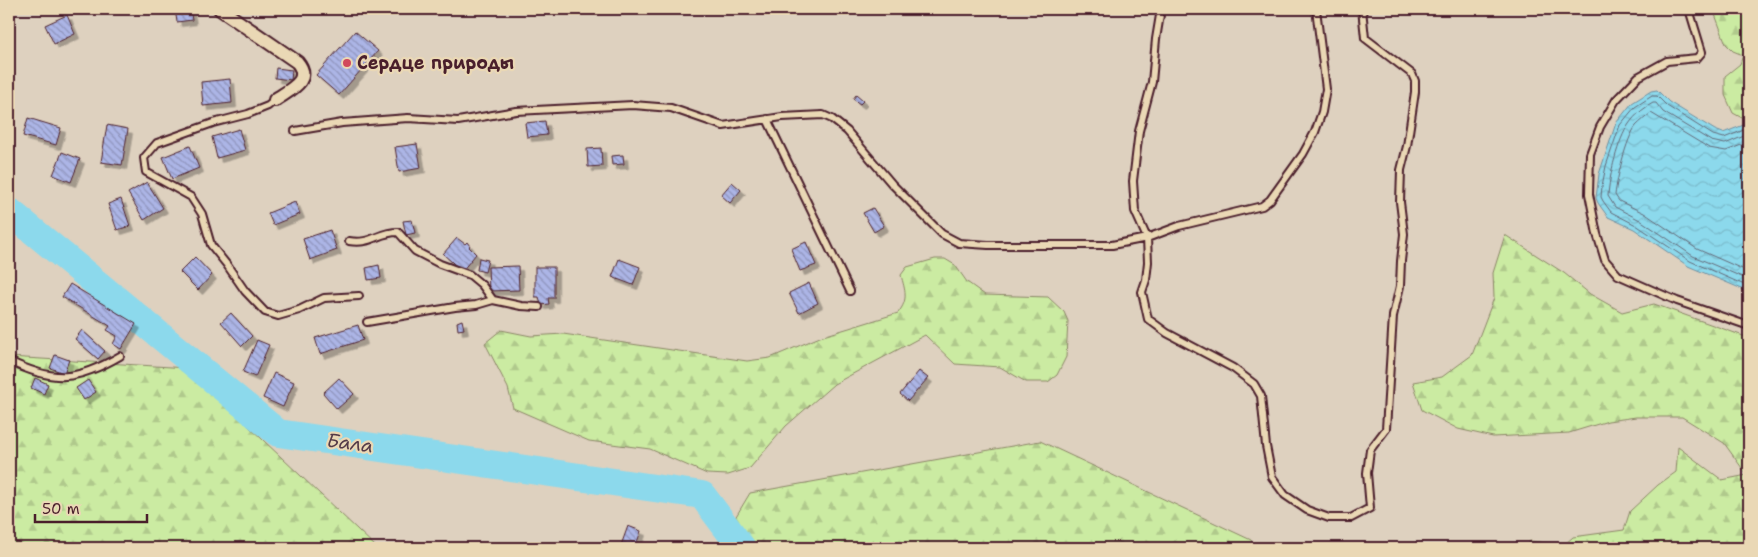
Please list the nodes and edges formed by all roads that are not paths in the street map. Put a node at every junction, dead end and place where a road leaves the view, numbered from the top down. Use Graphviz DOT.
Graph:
graph roads {
  1 [pos="220,9"];
  2 [pos="1161,9"];
  3 [pos="1316,9"];
  4 [pos="1362,9"];
  5 [pos="1689,9"];
  6 [pos="275,100"];
  7 [pos="767,120"];
  8 [pos="296,131"];
  9 [pos="1147,238"];
  10 [pos="349,240"];
  11 [pos="850,290"];
  12 [pos="359,296"];
  13 [pos="493,300"];
  14 [pos="539,307"];
  15 [pos="367,322"];
  16 [pos="1749,326"];
  17 [pos="120,356"];
  18 [pos="9,361"];
  1 -- 6 [label="street"];
  2 -- 9 [label="lane"];
  3 -- 9 [label="lane"];
  4 -- 9 [label="lane"];
  5 -- 16 [label="lane"];
  6 -- 12 [label="lane"];
  7 -- 8 [label="lane"];
  7 -- 9 [label="lane"];
  7 -- 11 [label="lane"];
  10 -- 13 [label="lane"];
  13 -- 14 [label="lane"];
  13 -- 15 [label="lane"];
  17 -- 18 [label="lane"];
}
